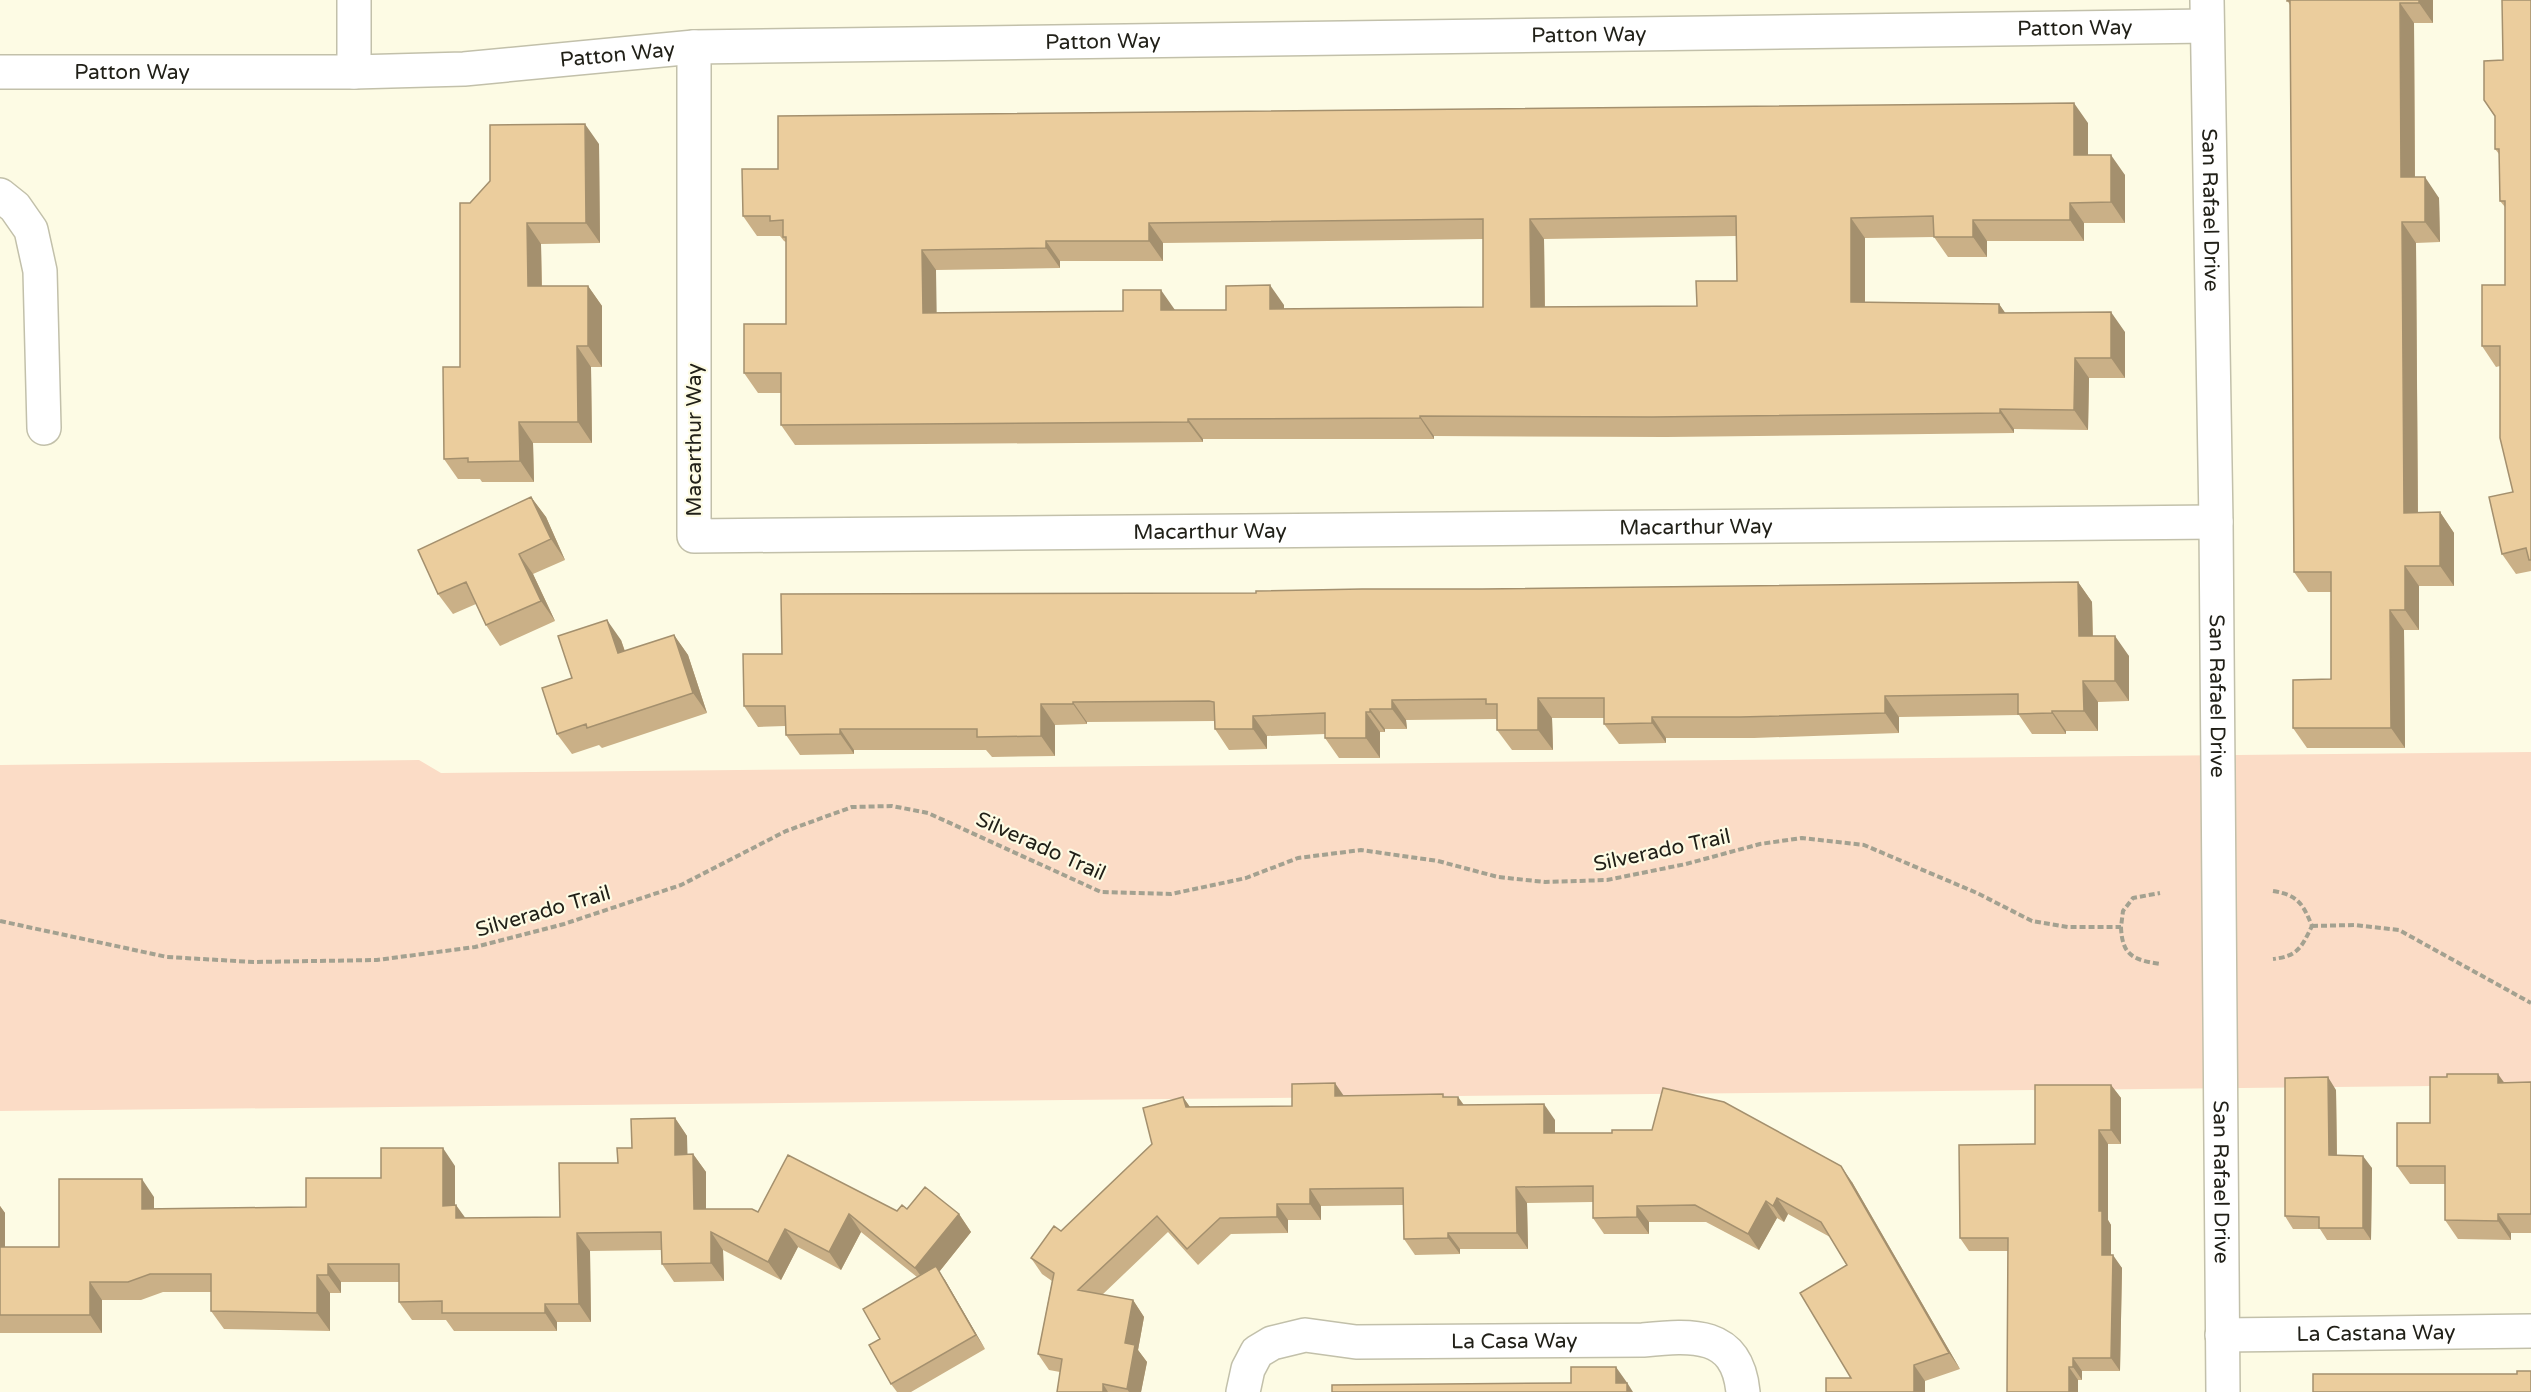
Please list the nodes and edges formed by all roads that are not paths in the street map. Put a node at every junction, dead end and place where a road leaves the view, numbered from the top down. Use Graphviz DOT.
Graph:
graph roads {
  1 [pos="354,0"];
  2 [pos="2207,13"];
  3 [pos="694,47"];
  4 [pos="0,72"];
  5 [pos="354,72"];
  6 [pos="0,195"];
  7 [pos="44,428"];
  8 [pos="2216,522"];
  9 [pos="2531,1331"];
  10 [pos="2222,1335"];
  11 [pos="1243,1392"];
  12 [pos="1743,1392"];
  13 [pos="2223,1392"];
  1 -- 5 [label="street"];
  2 -- 3 [label="street, Patton Way"];
  2 -- 8 [label="street, San Rafael Drive"];
  3 -- 5 [label="street, Patton Way"];
  3 -- 8 [label="street, Macarthur Way"];
  4 -- 5 [label="street, Patton Way"];
  6 -- 7 [label="street"];
  8 -- 10 [label="street, San Rafael Drive"];
  9 -- 10 [label="street, La Castana Way"];
  10 -- 13 [label="street, San Rafael Drive"];
  11 -- 12 [label="street, La Casa Way"];
}
